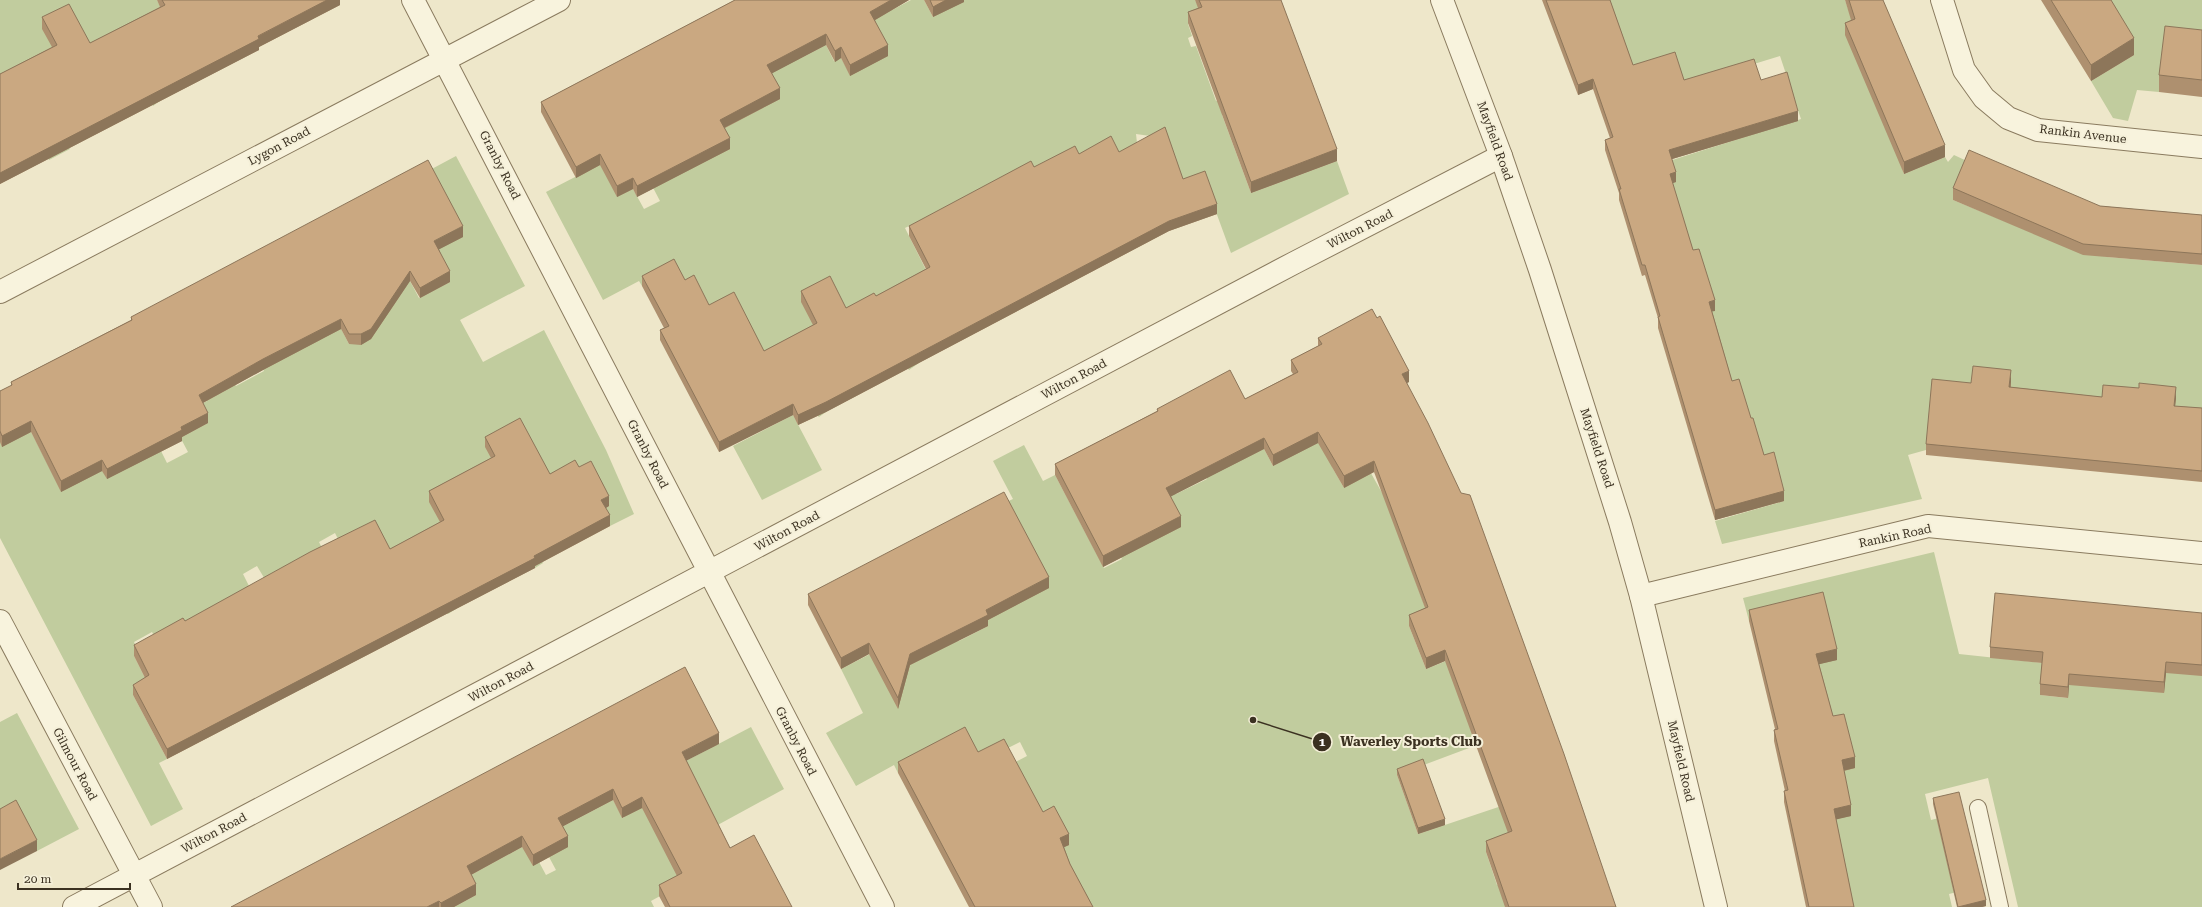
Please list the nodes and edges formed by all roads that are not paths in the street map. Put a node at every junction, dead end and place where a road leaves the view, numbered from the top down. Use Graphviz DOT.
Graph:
graph roads {
  1 [pos="413,0"];
  2 [pos="559,0"];
  3 [pos="1442,0"];
  4 [pos="1942,0"];
  5 [pos="446,60"];
  6 [pos="2202,148"];
  7 [pos="1501,156"];
  8 [pos="0,292"];
  9 [pos="2202,553"];
  10 [pos="708,572"];
  11 [pos="1641,596"];
  12 [pos="0,621"];
  13 [pos="1978,808"];
  14 [pos="134,875"];
  15 [pos="74,907"];
  16 [pos="151,907"];
  17 [pos="883,907"];
  18 [pos="1716,907"];
  19 [pos="2000,907"];
  1 -- 5 [label="street, Granby Road"];
  2 -- 5 [label="street, Lygon Road"];
  3 -- 7 [label="street, Mayfield Road"];
  4 -- 6 [label="street, Rankin Avenue"];
  5 -- 8 [label="street, Lygon Road"];
  5 -- 10 [label="street, Granby Road"];
  7 -- 10 [label="street, Wilton Road"];
  7 -- 11 [label="street, Mayfield Road"];
  9 -- 11 [label="street, Rankin Road"];
  10 -- 14 [label="street, Wilton Road"];
  10 -- 17 [label="street, Granby Road"];
  11 -- 18 [label="street, Mayfield Road"];
  12 -- 14 [label="street, Gilmour Road"];
  13 -- 19 [label="lane"];
  14 -- 15 [label="street, Wilton Road"];
  14 -- 16 [label="street, Gilmour Road"];
}
